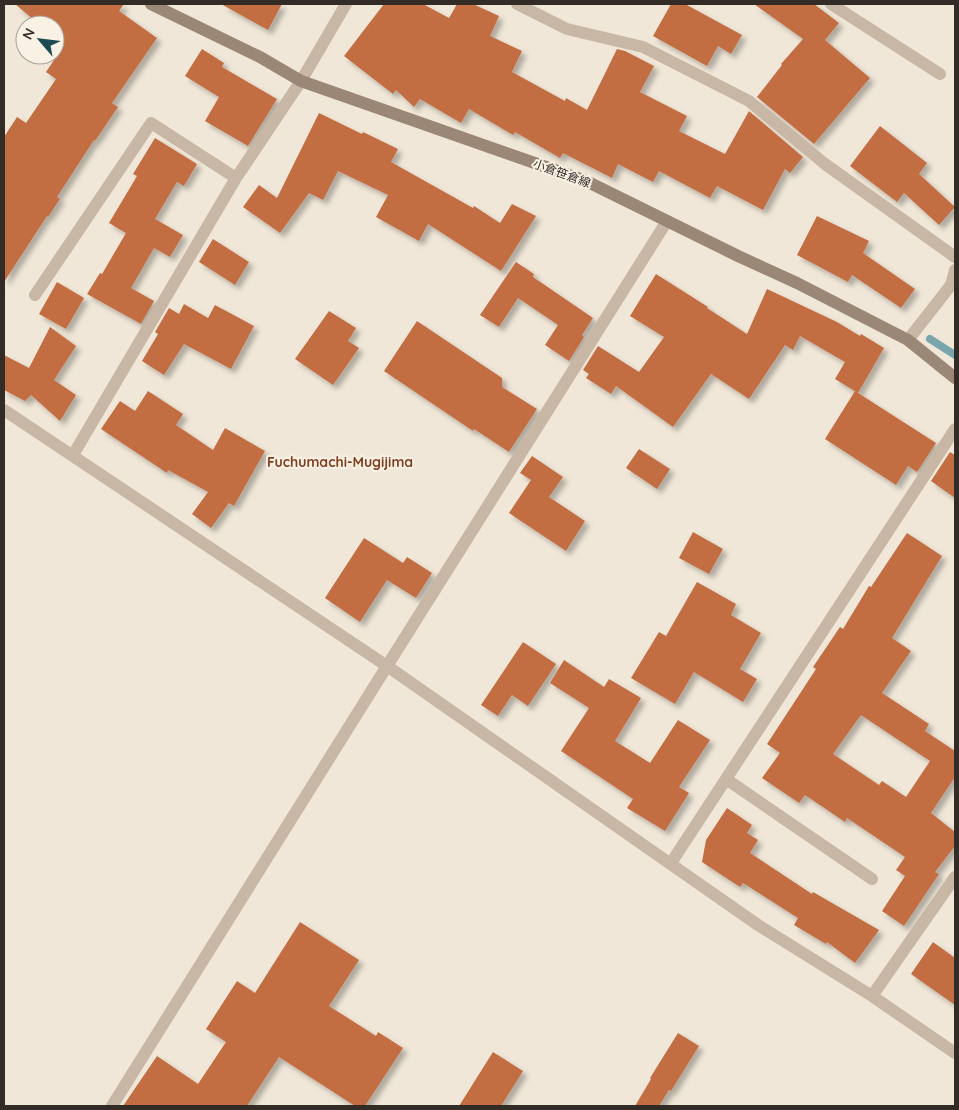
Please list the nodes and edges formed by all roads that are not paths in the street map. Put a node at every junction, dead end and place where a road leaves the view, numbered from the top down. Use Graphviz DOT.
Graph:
graph roads {
  1 [pos="151,4"];
  2 [pos="346,4"];
  3 [pos="517,4"];
  4 [pos="831,4"];
  5 [pos="940,74"];
  6 [pos="301,81"];
  7 [pos="236,178"];
  8 [pos="667,221"];
  9 [pos="955,257"];
  10 [pos="955,270"];
  11 [pos="35,295"];
  12 [pos="908,340"];
  13 [pos="955,378"];
  14 [pos="4,410"];
  15 [pos="955,429"];
  16 [pos="73,455"];
  17 [pos="387,666"];
  18 [pos="726,779"];
  19 [pos="671,863"];
  20 [pos="955,877"];
  21 [pos="872,879"];
  22 [pos="872,996"];
  23 [pos="955,1053"];
  24 [pos="112,1106"];
  1 -- 6 [label="main road, 小倉笹倉線"];
  2 -- 6 [label="street"];
  3 -- 9 [label="street"];
  4 -- 5 [label="street"];
  6 -- 7 [label="street"];
  6 -- 8 [label="main road, 小倉笹倉線"];
  7 -- 11 [label="street"];
  7 -- 16 [label="street"];
  8 -- 12 [label="main road, 小倉笹倉線"];
  8 -- 17 [label="street"];
  10 -- 12 [label="street"];
  12 -- 13 [label="main road, 小倉笹倉線"];
  14 -- 16 [label="street"];
  15 -- 18 [label="street"];
  16 -- 17 [label="street"];
  17 -- 19 [label="street"];
  17 -- 24 [label="street"];
  18 -- 19 [label="street"];
  18 -- 21 [label="street"];
  19 -- 22 [label="street"];
  20 -- 22 [label="street"];
  22 -- 23 [label="street"];
}
